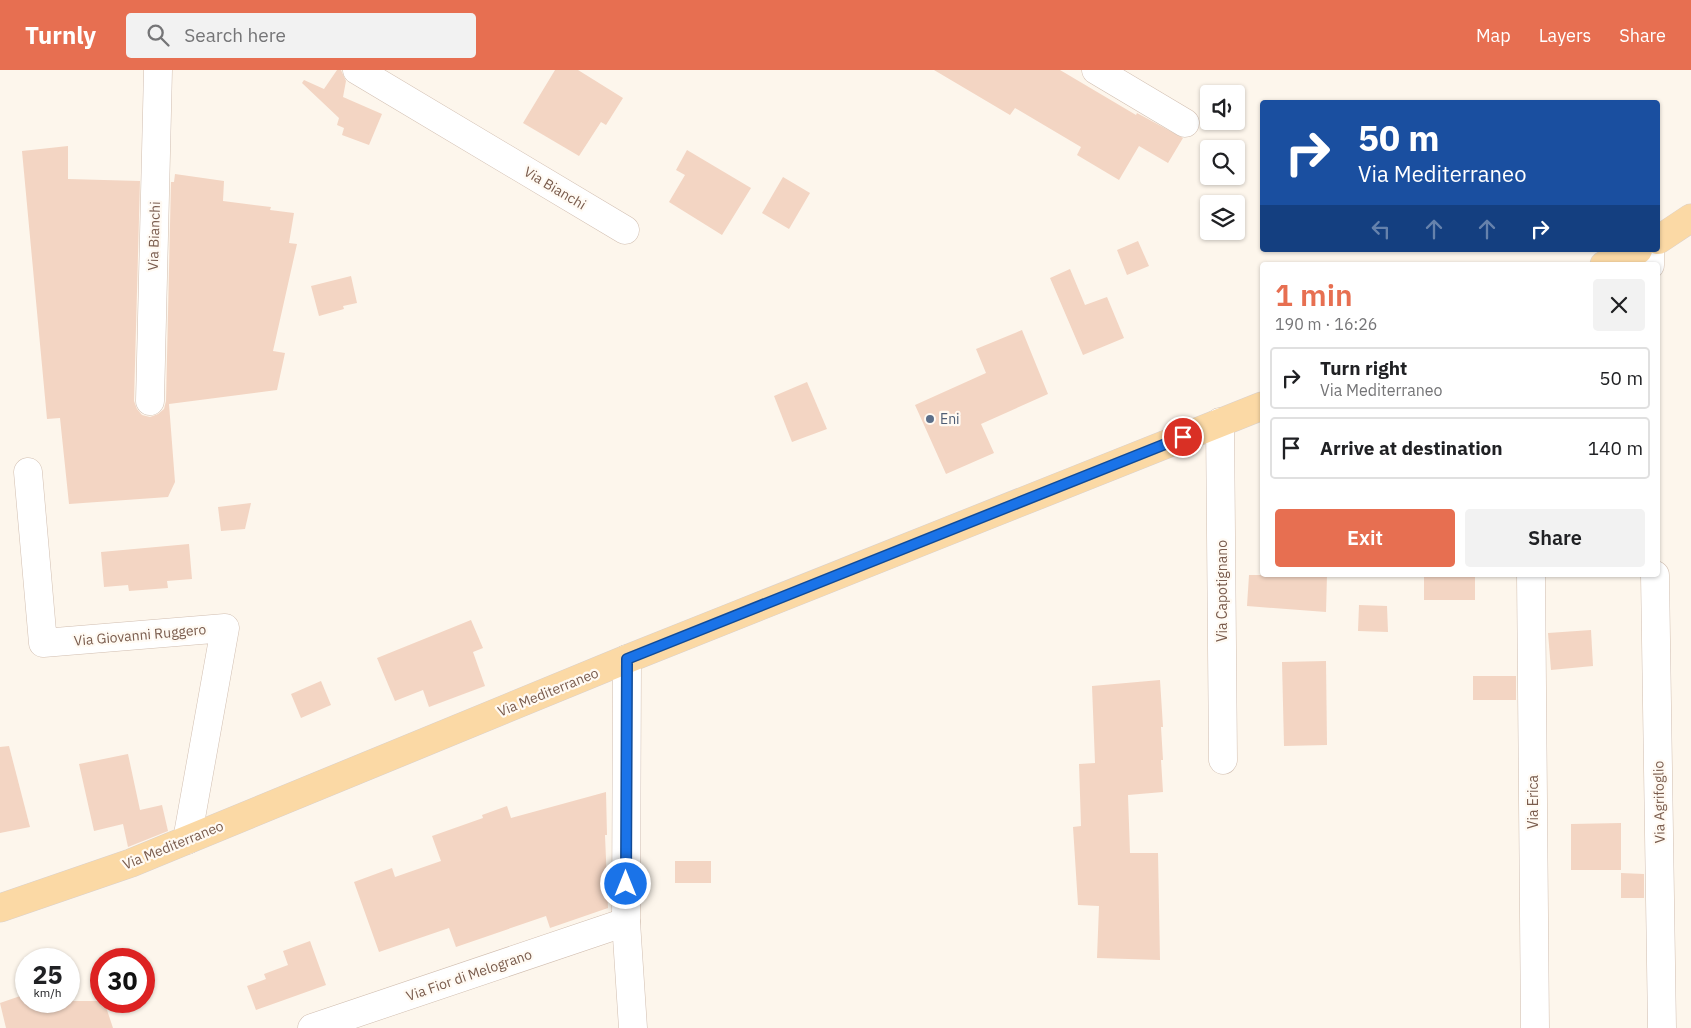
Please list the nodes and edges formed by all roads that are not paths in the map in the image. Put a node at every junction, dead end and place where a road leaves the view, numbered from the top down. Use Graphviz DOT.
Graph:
graph roads {
  1 [pos="158,70"];
  2 [pos="357,70"];
  3 [pos="1096,70"];
  4 [pos="1185,123"];
  5 [pos="1691,218"];
  6 [pos="625,230"];
  7 [pos="1660,239"];
  8 [pos="1633,252"];
  9 [pos="1611,262"];
  10 [pos="150,401"];
  11 [pos="1260,407"];
  12 [pos="1220,422"];
  13 [pos="28,472"];
  14 [pos="1531,577"];
  15 [pos="1655,577"];
  16 [pos="627,659"];
  17 [pos="1223,760"];
  18 [pos="187,840"];
  19 [pos="0,908"];
  20 [pos="626,922"];
  21 [pos="312,1028"];
  22 [pos="633,1028"];
  23 [pos="1535,1028"];
  24 [pos="1662,1028"];
  1 -- 10 [label="street, Via Bianchi"];
  2 -- 6 [label="street, Via Bianchi"];
  3 -- 4 [label="street"];
  5 -- 7 [label="main road"];
  8 -- 9 [label="main road"];
  11 -- 12 [label="main road, Via Mediterraneo"];
  12 -- 16 [label="main road, Via Mediterraneo"];
  12 -- 17 [label="street, Via Capotignano"];
  13 -- 18 [label="street, Via Giovanni Ruggero"];
  14 -- 23 [label="street, Via Erica"];
  15 -- 24 [label="street, Via Agrifoglio"];
  16 -- 18 [label="main road, Via Mediterraneo"];
  16 -- 20 [label="street"];
  18 -- 19 [label="main road, Via Mediterraneo"];
  20 -- 21 [label="street, Via Fior di Melograno"];
  20 -- 22 [label="street"];
}
